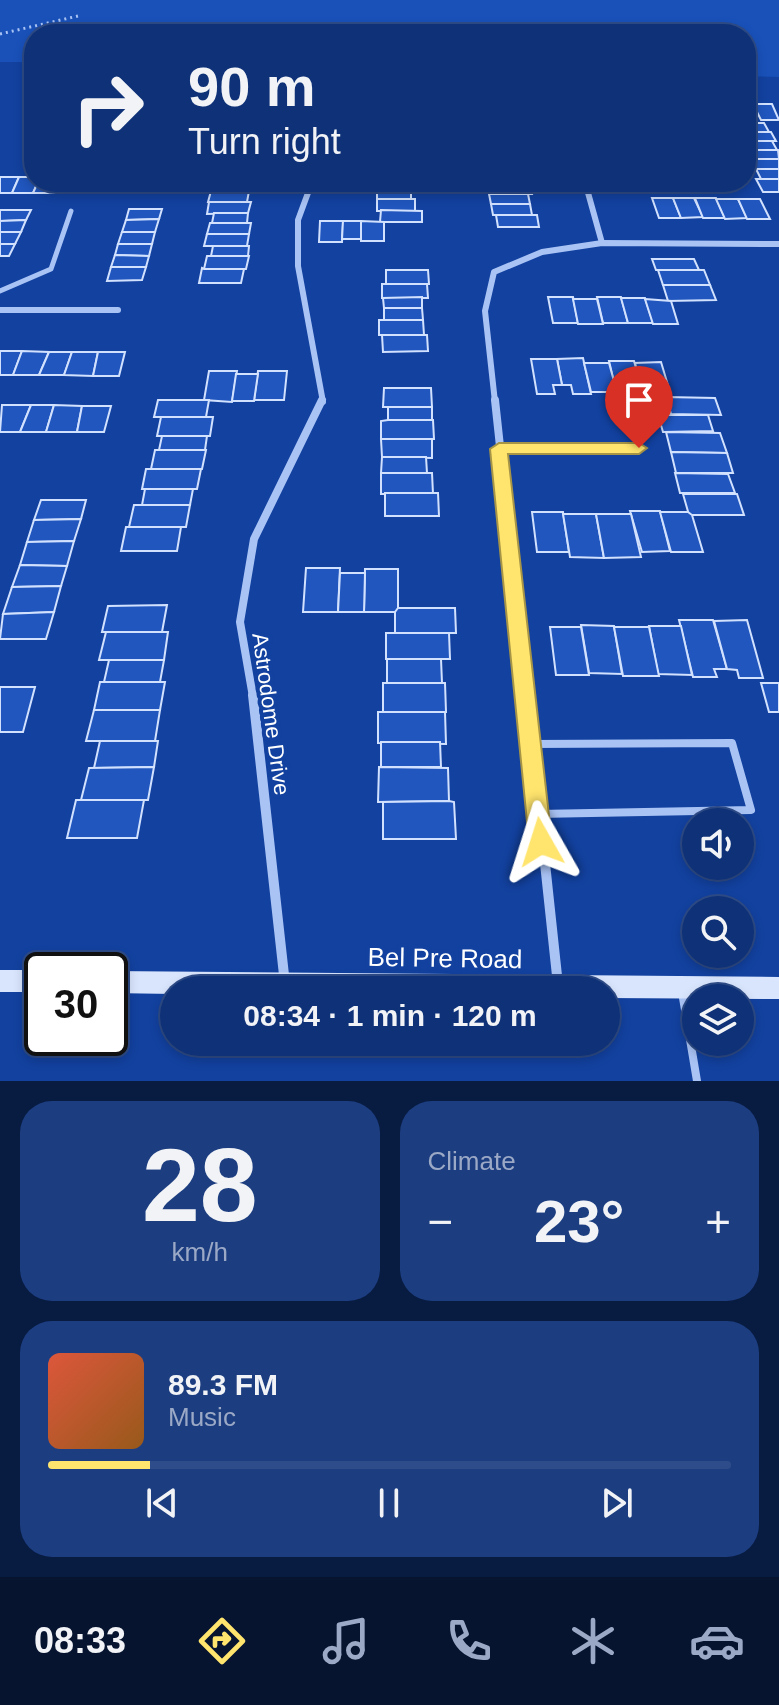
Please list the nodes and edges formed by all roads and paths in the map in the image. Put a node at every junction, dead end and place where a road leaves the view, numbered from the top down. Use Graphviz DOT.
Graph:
graph roads {
  1 [pos="78,16"];
  2 [pos="43,24"];
  3 [pos="24,28"];
  4 [pos="0,34"];
  5 [pos="308,192"];
  6 [pos="588,192"];
  7 [pos="71,211"];
  8 [pos="602,243"];
  9 [pos="779,244"];
  10 [pos="0,291"];
  11 [pos="0,310"];
  12 [pos="118,310"];
  13 [pos="639,448"];
  14 [pos="499,449"];
  15 [pos="530,744"];
  16 [pos="538,814"];
  17 [pos="284,976"];
  18 [pos="557,976"];
  19 [pos="0,981"];
  20 [pos="24,981"];
  21 [pos="128,982"];
  22 [pos="160,983"];
  23 [pos="620,988"];
  24 [pos="682,988"];
  25 [pos="754,988"];
  26 [pos="779,988"];
  27 [pos="693,1056"];
  28 [pos="697,1081"];
  1 -- 2 [label="path"];
  3 -- 4 [label="path"];
  5 -- 17 [label="street, Astrodome Drive"];
  6 -- 8 [label="street"];
  7 -- 10 [label="lane"];
  8 -- 9 [label="street"];
  8 -- 14 [label="street"];
  11 -- 12 [label="street"];
  13 -- 14 [label="lane"];
  14 -- 15 [label="street"];
  15 -- 16 [label="street"];
  15 -- 16 [label="lane"];
  16 -- 18 [label="street"];
  19 -- 20 [label="main road"];
  21 -- 22 [label="main road, Bel Pre Road"];
  23 -- 24 [label="main road, Bel Pre Road"];
  25 -- 26 [label="main road, Bel Pre Road"];
  27 -- 28 [label="lane"];
}
